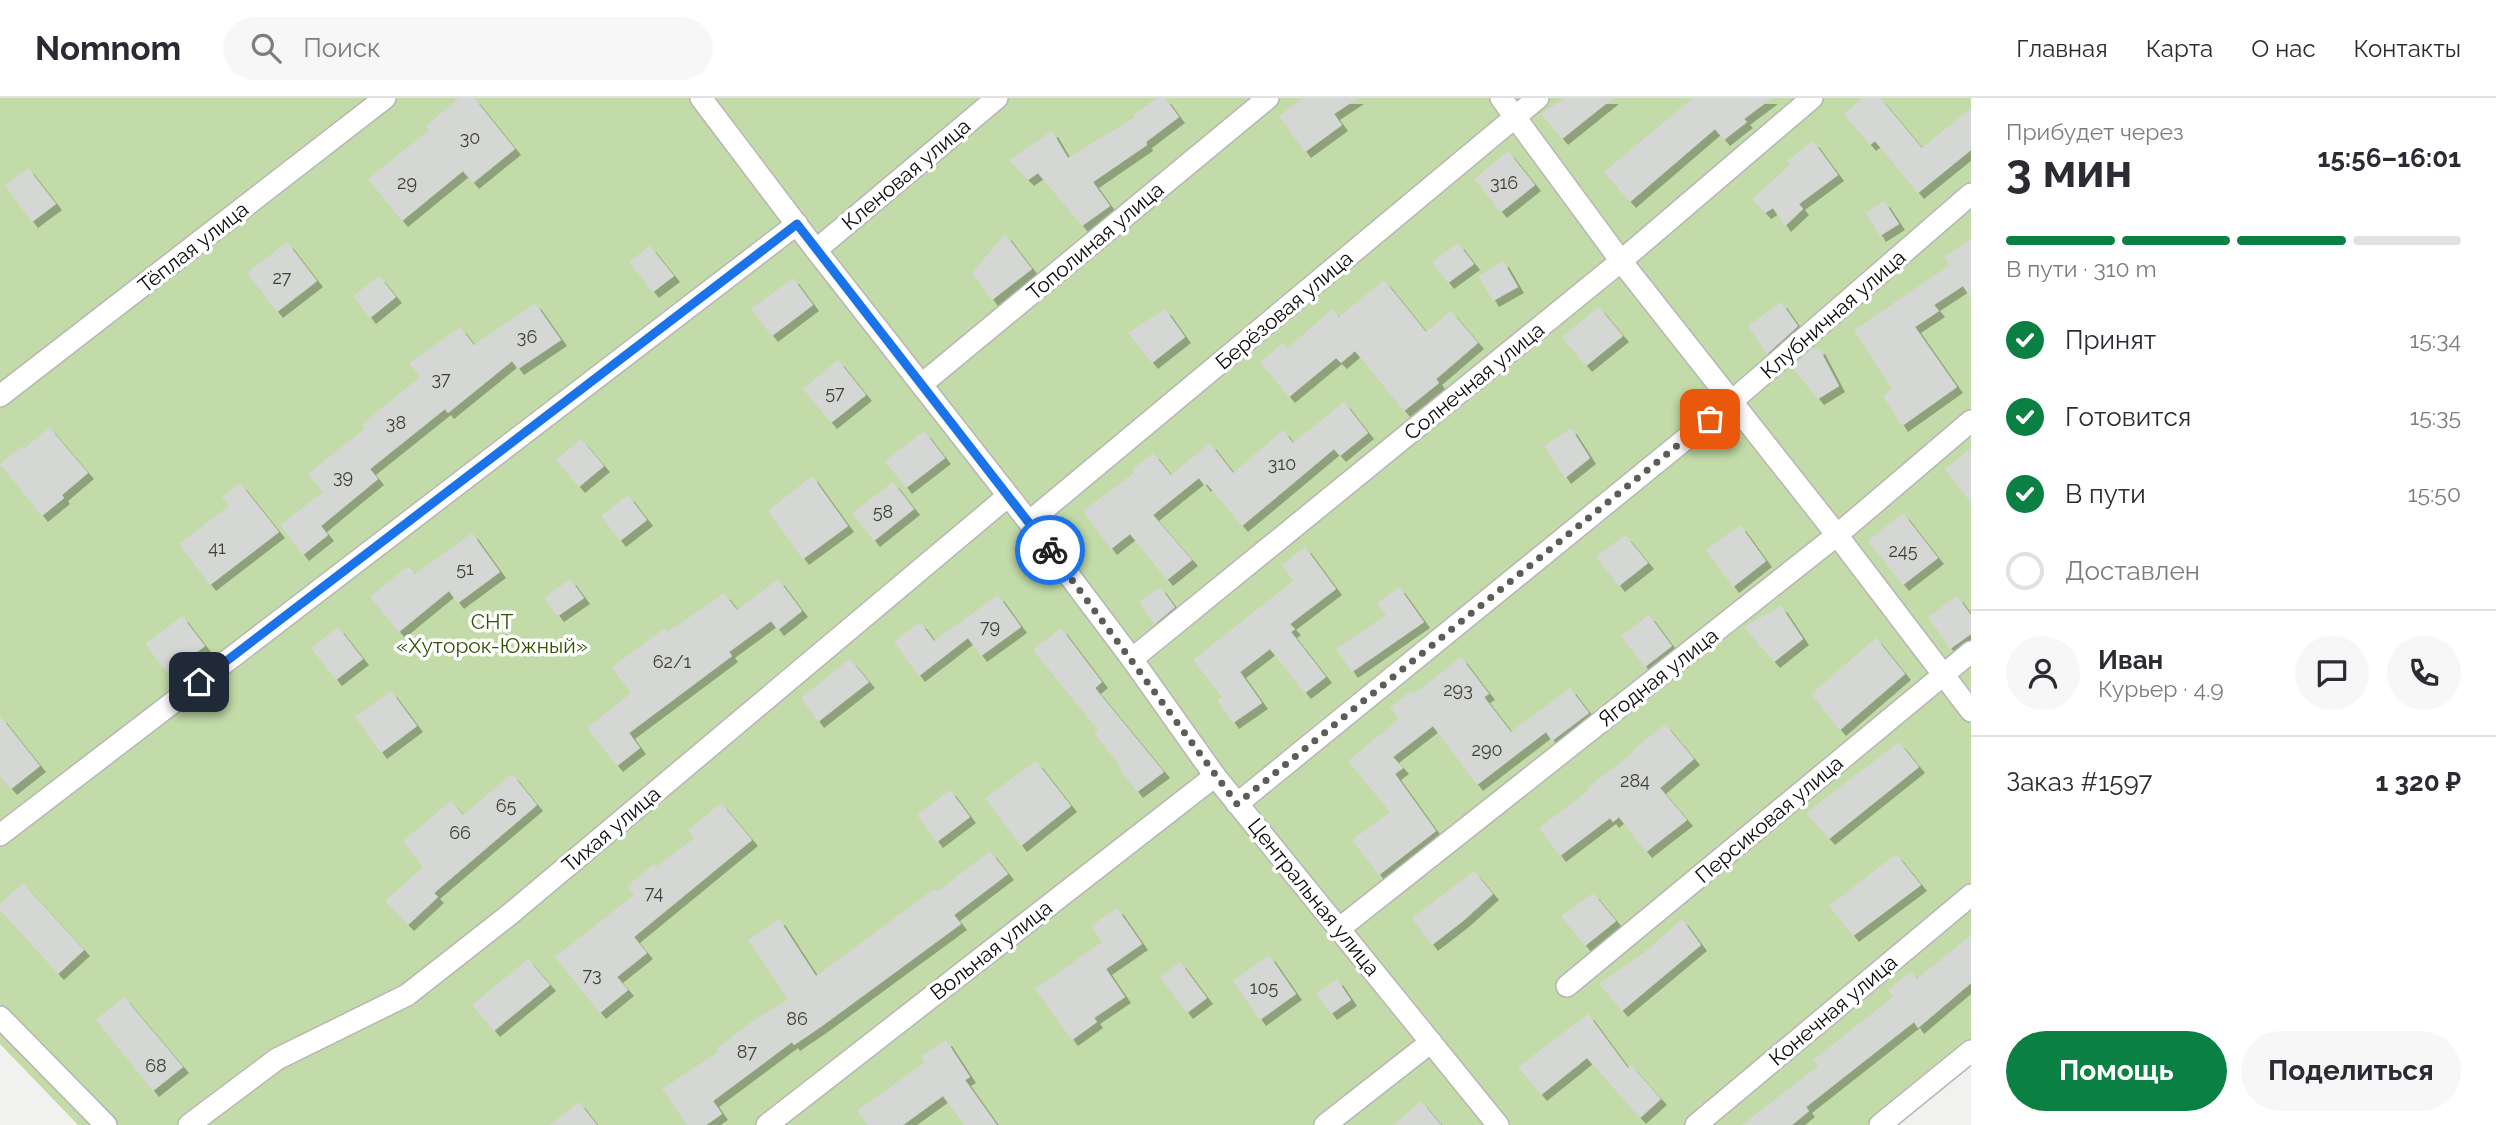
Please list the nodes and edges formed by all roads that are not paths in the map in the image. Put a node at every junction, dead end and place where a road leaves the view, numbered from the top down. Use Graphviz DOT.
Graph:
graph roads {
  1 [pos="385,98"];
  2 [pos="997,98"];
  3 [pos="1268,98"];
  4 [pos="1501,98"];
  5 [pos="1538,98"];
  6 [pos="1812,98"];
  7 [pos="712,102"];
  8 [pos="1516,117"];
  9 [pos="1971,194"];
  10 [pos="797,224"];
  11 [pos="816,250"];
  12 [pos="1621,261"];
  13 [pos="922,384"];
  14 [pos="0,396"];
  15 [pos="1731,402"];
  16 [pos="1971,421"];
  17 [pos="1008,496"];
  18 [pos="1029,522"];
  19 [pos="1838,535"];
  20 [pos="1971,652"];
  21 [pos="1132,659"];
  22 [pos="1943,675"];
  23 [pos="1971,711"];
  24 [pos="1215,776"];
  25 [pos="1237,804"];
  26 [pos="0,835"];
  27 [pos="1971,895"];
  28 [pos="1340,928"];
  29 [pos="1567,986"];
  30 [pos="0,1017"];
  31 [pos="1431,1042"];
  32 [pos="1971,1051"];
  33 [pos="106,1125"];
  34 [pos="190,1125"];
  35 [pos="767,1125"];
  36 [pos="1325,1125"];
  37 [pos="1498,1125"];
  38 [pos="1696,1125"];
  39 [pos="1880,1125"];
  1 -- 14 [label="street, Тёплая улица"];
  2 -- 11 [label="street, Кленовая улица"];
  3 -- 13 [label="street, Тополиная улица"];
  4 -- 8 [label="street"];
  5 -- 8 [label="street, Берёзовая улица"];
  6 -- 12 [label="street, Солнечная улица"];
  7 -- 10 [label="street, Центральная улица"];
  8 -- 12 [label="street"];
  8 -- 18 [label="street, Берёзовая улица"];
  9 -- 15 [label="street, Клубничная улица"];
  10 -- 11 [label="street, Центральная улица"];
  10 -- 26 [label="street"];
  11 -- 13 [label="street, Центральная улица"];
  12 -- 15 [label="street"];
  12 -- 21 [label="street, Солнечная улица"];
  13 -- 17 [label="street, Центральная улица"];
  15 -- 19 [label="street"];
  15 -- 25 [label="street, Клубничная улица"];
  16 -- 19 [label="street, Ягодная улица"];
  17 -- 18 [label="street, Центральная улица"];
  17 -- 34 [label="street, Тихая улица"];
  18 -- 21 [label="street, Центральная улица"];
  19 -- 22 [label="street"];
  19 -- 28 [label="street, Ягодная улица"];
  20 -- 22 [label="street, Персиковая улица"];
  21 -- 24 [label="street, Центральная улица"];
  22 -- 23 [label="street"];
  22 -- 29 [label="street, Персиковая улица"];
  24 -- 25 [label="street, Центральная улица"];
  24 -- 35 [label="street, Вольная улица"];
  25 -- 28 [label="street, Центральная улица"];
  27 -- 38 [label="street, Конечная улица"];
  28 -- 31 [label="street, Центральная улица"];
  30 -- 33 [label="street"];
  31 -- 36 [label="street"];
  31 -- 37 [label="street, Центральная улица"];
  32 -- 39 [label="street"];
}
